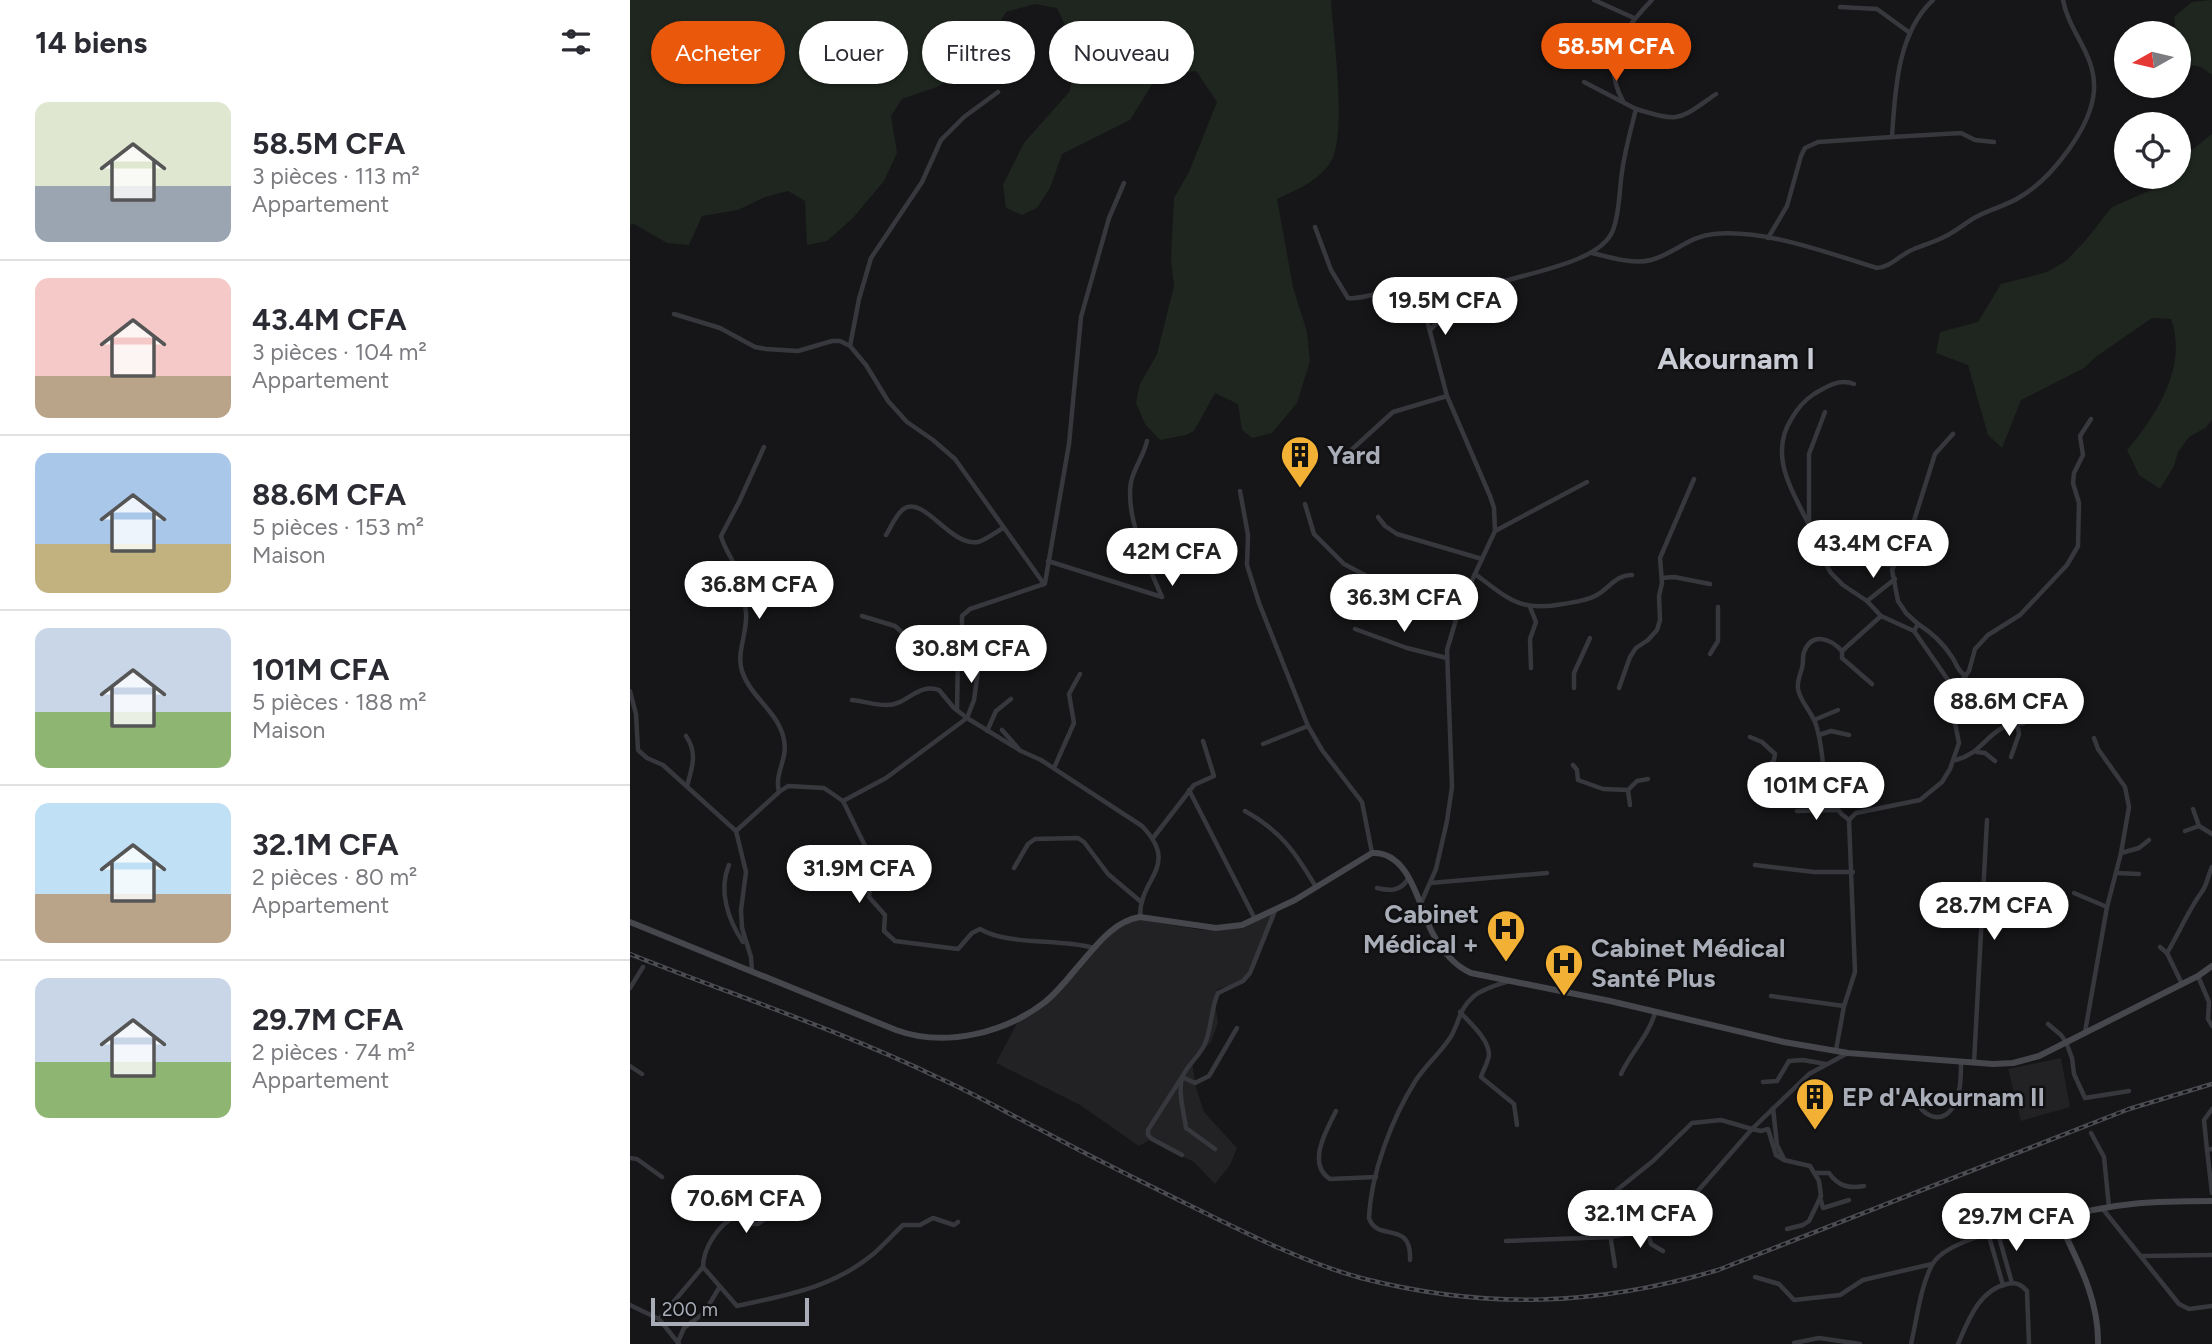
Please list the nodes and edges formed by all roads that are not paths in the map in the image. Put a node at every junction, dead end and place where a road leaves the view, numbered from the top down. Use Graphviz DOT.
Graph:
graph roads {
  1 [pos="1594,0"];
  2 [pos="1652,0"];
  3 [pos="1933,0"];
  4 [pos="2063,0"];
  5 [pos="1840,7"];
  6 [pos="1634,18"];
  7 [pos="1910,33"];
  8 [pos="1584,82"];
  9 [pos="998,92"];
  10 [pos="1716,94"];
  11 [pos="1623,101"];
  12 [pos="1636,109"];
  13 [pos="1892,137"];
  14 [pos="1994,142"];
  15 [pos="1124,183"];
  16 [pos="1315,227"];
  17 [pos="1768,238"];
  18 [pos="1592,253"];
  19 [pos="674,314"];
  20 [pos="1430,330"];
  21 [pos="850,346"];
  22 [pos="1854,384"];
  23 [pos="1447,396"];
  24 [pos="1825,412"];
  25 [pos="2091,419"];
  26 [pos="1953,434"];
  27 [pos="1147,441"];
  28 [pos="764,447"];
  29 [pos="1348,453"];
  30 [pos="1694,479"];
  31 [pos="1587,482"];
  32 [pos="1240,491"];
  33 [pos="1306,504"];
  34 [pos="1378,517"];
  35 [pos="1809,525"];
  36 [pos="1003,528"];
  37 [pos="1495,531"];
  38 [pos="1812,531"];
  39 [pos="886,535"];
  40 [pos="1482,559"];
  41 [pos="1048,561"];
  42 [pos="1833,562"];
  43 [pos="1894,565"];
  44 [pos="1826,567"];
  45 [pos="1475,574"];
  46 [pos="1632,575"];
  47 [pos="1662,578"];
  48 [pos="1895,579"];
  49 [pos="1044,584"];
  50 [pos="1710,584"];
  51 [pos="1867,601"];
  52 [pos="1460,606"];
  53 [pos="1530,607"];
  54 [pos="1718,607"];
  55 [pos="862,616"];
  56 [pos="1881,617"];
  57 [pos="1918,624"];
  58 [pos="1355,629"];
  59 [pos="1914,631"];
  60 [pos="1590,638"];
  61 [pos="1842,651"];
  62 [pos="1710,654"];
  63 [pos="958,656"];
  64 [pos="1447,658"];
  65 [pos="976,662"];
  66 [pos="1531,668"];
  67 [pos="1080,674"];
  68 [pos="1965,677"];
  69 [pos="1872,684"];
  70 [pos="1574,688"];
  71 [pos="1619,688"];
  72 [pos="1955,690"];
  73 [pos="630,691"];
  74 [pos="1011,699"];
  75 [pos="852,700"];
  76 [pos="1838,710"];
  77 [pos="957,711"];
  78 [pos="967,718"];
  79 [pos="2069,718"];
  80 [pos="1814,720"];
  81 [pos="2009,725"];
  82 [pos="1308,726"];
  83 [pos="1002,730"];
  84 [pos="987,731"];
  85 [pos="1819,735"];
  86 [pos="1849,735"];
  87 [pos="686,736"];
  88 [pos="1750,737"];
  89 [pos="2094,738"];
  90 [pos="1203,741"];
  91 [pos="1263,744"];
  92 [pos="1021,751"];
  93 [pos="1976,752"];
  94 [pos="2011,757"];
  95 [pos="1955,761"];
  96 [pos="1995,761"];
  97 [pos="1573,765"];
  98 [pos="1822,766"];
  99 [pos="1054,768"];
  100 [pos="1648,779"];
  101 [pos="686,787"];
  102 [pos="1189,790"];
  103 [pos="1628,790"];
  104 [pos="779,792"];
  105 [pos="844,802"];
  106 [pos="1630,805"];
  107 [pos="2193,809"];
  108 [pos="1837,810"];
  109 [pos="1245,811"];
  110 [pos="1797,811"];
  111 [pos="1849,820"];
  112 [pos="1986,820"];
  113 [pos="2199,826"];
  114 [pos="736,831"];
  115 [pos="2185,831"];
  116 [pos="2212,834"];
  117 [pos="1153,838"];
  118 [pos="2149,840"];
  119 [pos="1372,853"];
  120 [pos="2121,853"];
  121 [pos="729,865"];
  122 [pos="1755,865"];
  123 [pos="2212,867"];
  124 [pos="1014,868"];
  125 [pos="1853,872"];
  126 [pos="1547,873"];
  127 [pos="2116,873"];
  128 [pos="2138,874"];
  129 [pos="1408,879"];
  130 [pos="1430,883"];
  131 [pos="1316,887"];
  132 [pos="1377,888"];
  133 [pos="2074,894"];
  134 [pos="1140,901"];
  135 [pos="1421,903"];
  136 [pos="2107,907"];
  137 [pos="1276,909"];
  138 [pos="1140,916"];
  139 [pos="1256,920"];
  140 [pos="630,922"];
  141 [pos="2160,947"];
  142 [pos="748,948"];
  143 [pos="1094,948"];
  144 [pos="2167,953"];
  145 [pos="2212,966"];
  146 [pos="643,967"];
  147 [pos="752,972"];
  148 [pos="2198,975"];
  149 [pos="1510,981"];
  150 [pos="2182,984"];
  151 [pos="630,988"];
  152 [pos="1771,996"];
  153 [pos="2211,1003"];
  154 [pos="1844,1006"];
  155 [pos="1460,1012"];
  156 [pos="1655,1013"];
  157 [pos="2048,1024"];
  158 [pos="2212,1026"];
  159 [pos="1237,1028"];
  160 [pos="2085,1033"];
  161 [pos="2066,1042"];
  162 [pos="1836,1050"];
  163 [pos="1848,1053"];
  164 [pos="1961,1062"];
  165 [pos="1974,1063"];
  166 [pos="1826,1064"];
  167 [pos="630,1066"];
  168 [pos="642,1074"];
  169 [pos="1621,1074"];
  170 [pos="1182,1077"];
  171 [pos="1763,1082"];
  172 [pos="2129,1091"];
  173 [pos="1917,1099"];
  174 [pos="1773,1108"];
  175 [pos="2212,1109"];
  176 [pos="1336,1111"];
  177 [pos="1517,1125"];
  178 [pos="1752,1129"];
  179 [pos="2091,1133"];
  180 [pos="1215,1149"];
  181 [pos="2210,1150"];
  182 [pos="1182,1155"];
  183 [pos="630,1158"];
  184 [pos="1784,1160"];
  185 [pos="1816,1173"];
  186 [pos="662,1177"];
  187 [pos="1376,1177"];
  188 [pos="1864,1186"];
  189 [pos="2212,1192"];
  190 [pos="1821,1196"];
  191 [pos="1849,1200"];
  192 [pos="2212,1201"];
  193 [pos="785,1203"];
  194 [pos="2105,1208"];
  195 [pos="2058,1220"];
  196 [pos="958,1222"];
  197 [pos="1646,1224"];
  198 [pos="1787,1229"];
  199 [pos="1997,1230"];
  200 [pos="1988,1233"];
  201 [pos="1611,1237"];
  202 [pos="1506,1241"];
  203 [pos="1663,1251"];
  204 [pos="2212,1255"];
  205 [pos="2143,1256"];
  206 [pos="1410,1260"];
  207 [pos="1932,1264"];
  208 [pos="1615,1266"];
  209 [pos="703,1267"];
  210 [pos="1755,1277"];
  211 [pos="2011,1283"];
  212 [pos="2003,1285"];
  213 [pos="719,1288"];
  214 [pos="630,1305"];
  215 [pos="2212,1306"];
  216 [pos="659,1319"];
  217 [pos="678,1343"];
  218 [pos="1794,1343"];
  219 [pos="1860,1344"];
  220 [pos="1911,1344"];
  221 [pos="1958,1344"];
  222 [pos="2029,1344"];
  223 [pos="2098,1344"];
  1 -- 6 [label="street"];
  2 -- 6 [label="street"];
  3 -- 7 [label="street"];
  4 -- 17 [label="street"];
  5 -- 7 [label="street"];
  6 -- 11 [label="street"];
  7 -- 13 [label="street"];
  8 -- 11 [label="street"];
  9 -- 21 [label="street"];
  10 -- 12 [label="street"];
  11 -- 12 [label="street"];
  12 -- 18 [label="street"];
  13 -- 14 [label="street"];
  13 -- 17 [label="street"];
  15 -- 41 [label="street"];
  16 -- 20 [label="street"];
  17 -- 18 [label="street"];
  18 -- 20 [label="street"];
  19 -- 21 [label="street"];
  20 -- 23 [label="street"];
  21 -- 36 [label="street"];
  22 -- 35 [label="street"];
  23 -- 29 [label="street"];
  23 -- 37 [label="street"];
  24 -- 35 [label="street"];
  25 -- 68 [label="street"];
  26 -- 43 [label="street"];
  27 -- 41 [label="street"];
  28 -- 104 [label="street"];
  30 -- 47 [label="street"];
  31 -- 37 [label="street"];
  32 -- 82 [label="street"];
  33 -- 52 [label="street"];
  34 -- 40 [label="street"];
  35 -- 38 [label="street"];
  36 -- 39 [label="street"];
  36 -- 49 [label="street"];
  37 -- 40 [label="street"];
  38 -- 42 [label="street"];
  38 -- 44 [label="street"];
  40 -- 45 [label="street"];
  41 -- 49 [label="street"];
  42 -- 43 [label="street"];
  42 -- 44 [label="street"];
  43 -- 48 [label="street"];
  44 -- 51 [label="street"];
  45 -- 52 [label="street"];
  45 -- 53 [label="street"];
  46 -- 53 [label="street"];
  47 -- 50 [label="street"];
  47 -- 71 [label="street"];
  48 -- 51 [label="street"];
  48 -- 57 [label="street"];
  49 -- 65 [label="street"];
  51 -- 56 [label="street"];
  52 -- 64 [label="street"];
  53 -- 66 [label="street"];
  54 -- 62 [label="street"];
  55 -- 63 [label="street"];
  56 -- 59 [label="street"];
  56 -- 61 [label="street"];
  57 -- 59 [label="street"];
  57 -- 68 [label="street"];
  58 -- 64 [label="street"];
  59 -- 72 [label="street"];
  60 -- 70 [label="street"];
  61 -- 69 [label="street"];
  61 -- 80 [label="street"];
  63 -- 65 [label="street"];
  63 -- 77 [label="street"];
  64 -- 130 [label="street"];
  65 -- 78 [label="street"];
  67 -- 99 [label="street"];
  68 -- 72 [label="street"];
  68 -- 81 [label="street"];
  72 -- 95 [label="street"];
  73 -- 101 [label="street"];
  74 -- 84 [label="street"];
  75 -- 77 [label="street"];
  76 -- 80 [label="street"];
  77 -- 78 [label="street"];
  78 -- 84 [label="street"];
  78 -- 105 [label="street"];
  79 -- 81 [label="street"];
  80 -- 85 [label="street"];
  81 -- 93 [label="street"];
  81 -- 94 [label="street"];
  82 -- 91 [label="street"];
  82 -- 119 [label="street"];
  83 -- 92 [label="street"];
  84 -- 92 [label="street"];
  85 -- 86 [label="street"];
  85 -- 98 [label="street"];
  87 -- 101 [label="street"];
  88 -- 98 [label="street"];
  89 -- 120 [label="street"];
  90 -- 102 [label="street"];
  92 -- 99 [label="street"];
  93 -- 95 [label="street"];
  93 -- 96 [label="street"];
  95 -- 111 [label="street"];
  97 -- 103 [label="street"];
  98 -- 108 [label="street"];
  99 -- 117 [label="street"];
  100 -- 103 [label="street"];
  101 -- 114 [label="street"];
  102 -- 117 [label="street"];
  102 -- 139 [label="street"];
  103 -- 106 [label="street"];
  104 -- 105 [label="street"];
  104 -- 114 [label="street"];
  105 -- 143 [label="street"];
  107 -- 113 [label="street"];
  108 -- 110 [label="street"];
  108 -- 111 [label="street"];
  109 -- 131 [label="street"];
  111 -- 125 [label="street"];
  112 -- 165 [label="street"];
  113 -- 115 [label="street"];
  113 -- 116 [label="street"];
  114 -- 142 [label="street"];
  117 -- 134 [label="street"];
  118 -- 120 [label="street"];
  119 -- 129 [label="street"];
  119 -- 131 [label="street"];
  120 -- 127 [label="street"];
  121 -- 142 [label="street"];
  122 -- 125 [label="street"];
  123 -- 144 [label="street"];
  124 -- 134 [label="street"];
  125 -- 154 [label="street"];
  126 -- 130 [label="street"];
  127 -- 128 [label="street"];
  127 -- 136 [label="street"];
  129 -- 132 [label="street"];
  129 -- 135 [label="street"];
  130 -- 135 [label="street"];
  131 -- 137 [label="street"];
  133 -- 136 [label="street"];
  134 -- 138 [label="street"];
  135 -- 149 [label="street"];
  136 -- 160 [label="street"];
  137 -- 139 [label="street"];
  137 -- 170 [label="street"];
  138 -- 139 [label="street"];
  138 -- 143 [label="street"];
  140 -- 147 [label="street"];
  141 -- 144 [label="street"];
  142 -- 147 [label="street"];
  143 -- 147 [label="street"];
  144 -- 150 [label="street"];
  145 -- 148 [label="street"];
  146 -- 151 [label="street"];
  148 -- 150 [label="street"];
  148 -- 153 [label="street"];
  149 -- 155 [label="street"];
  149 -- 156 [label="street"];
  150 -- 160 [label="street"];
  152 -- 154 [label="street"];
  153 -- 158 [label="street"];
  154 -- 162 [label="street"];
  155 -- 177 [label="street"];
  155 -- 187 [label="street"];
  156 -- 162 [label="street"];
  156 -- 169 [label="street"];
  157 -- 161 [label="street"];
  159 -- 170 [label="street"];
  160 -- 161 [label="street"];
  161 -- 165 [label="street"];
  161 -- 172 [label="street"];
  162 -- 163 [label="street"];
  163 -- 164 [label="street"];
  163 -- 166 [label="street"];
  164 -- 165 [label="street"];
  164 -- 173 [label="street"];
  166 -- 171 [label="street"];
  166 -- 174 [label="street"];
  167 -- 168 [label="street"];
  170 -- 180 [label="street"];
  170 -- 182 [label="street"];
  174 -- 178 [label="street"];
  174 -- 184 [label="street"];
  175 -- 181 [label="street"];
  176 -- 187 [label="street"];
  178 -- 184 [label="street"];
  178 -- 197 [label="street"];
  178 -- 201 [label="street"];
  179 -- 194 [label="street"];
  181 -- 189 [label="street"];
  183 -- 186 [label="street"];
  184 -- 185 [label="street"];
  185 -- 188 [label="street"];
  185 -- 190 [label="street"];
  187 -- 206 [label="street"];
  190 -- 191 [label="street"];
  190 -- 198 [label="street"];
  192 -- 194 [label="street"];
  193 -- 209 [label="street"];
  194 -- 195 [label="street"];
  194 -- 205 [label="street"];
  195 -- 199 [label="street"];
  195 -- 223 [label="street"];
  196 -- 213 [label="street"];
  197 -- 201 [label="street"];
  197 -- 203 [label="street"];
  199 -- 200 [label="street"];
  199 -- 211 [label="street"];
  200 -- 207 [label="street"];
  200 -- 212 [label="street"];
  201 -- 202 [label="street"];
  201 -- 208 [label="street"];
  204 -- 205 [label="street"];
  205 -- 215 [label="street"];
  207 -- 210 [label="street"];
  207 -- 220 [label="street"];
  209 -- 213 [label="street"];
  209 -- 216 [label="street"];
  211 -- 212 [label="street"];
  211 -- 222 [label="street"];
  212 -- 221 [label="street"];
  213 -- 217 [label="street"];
  214 -- 216 [label="street"];
  216 -- 217 [label="street"];
  218 -- 219 [label="street"];
}
